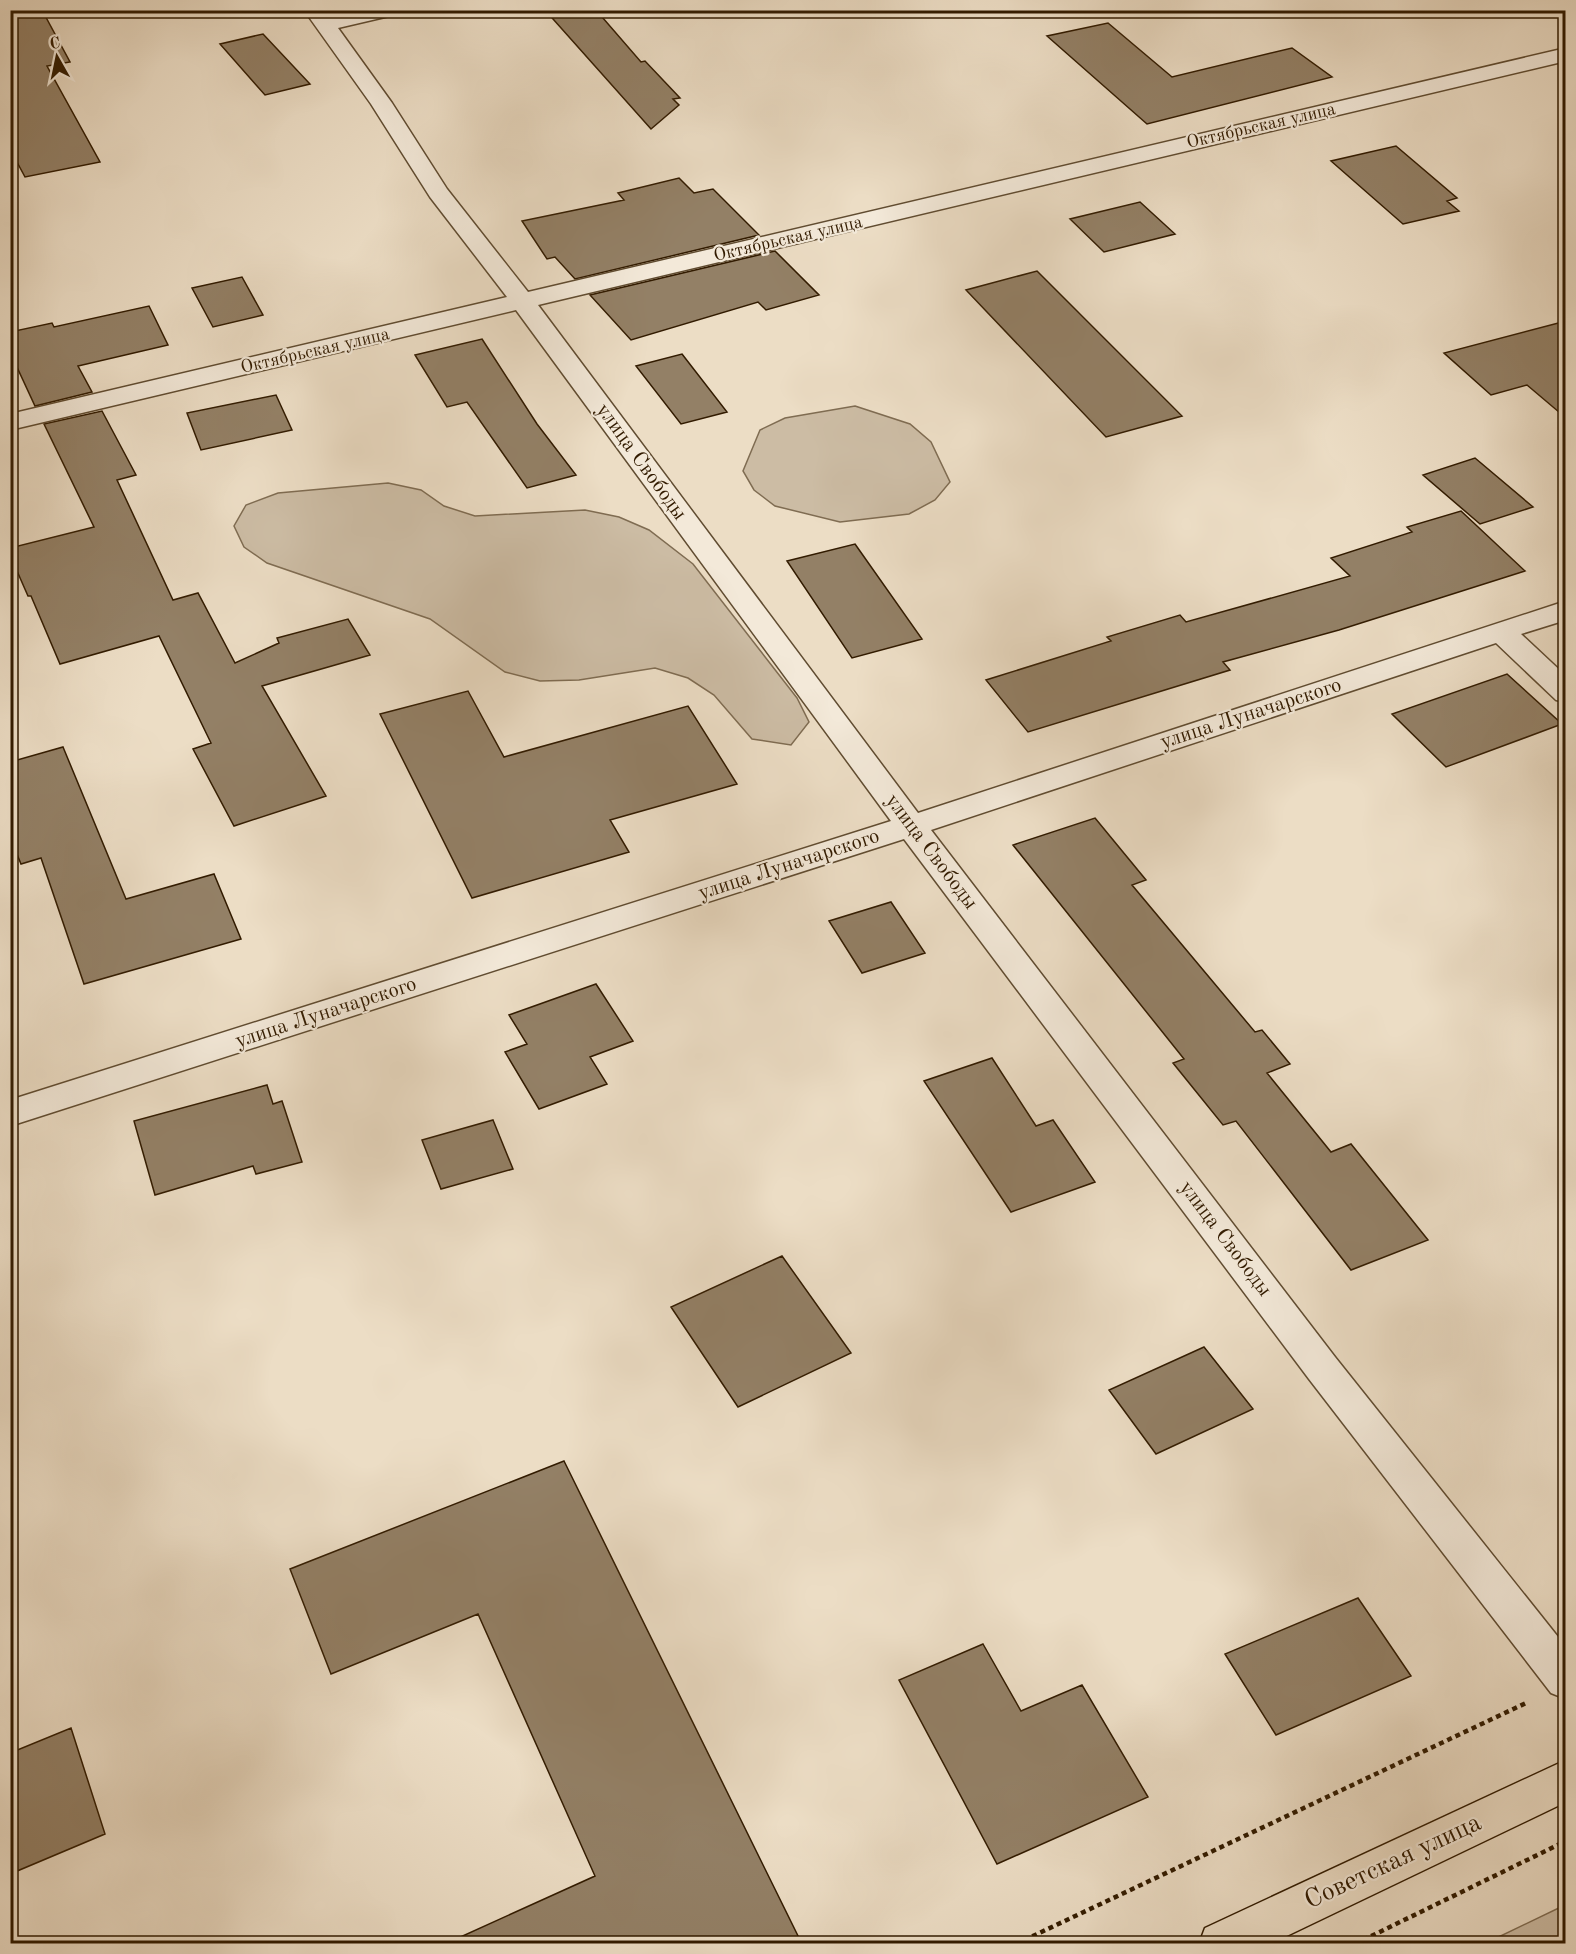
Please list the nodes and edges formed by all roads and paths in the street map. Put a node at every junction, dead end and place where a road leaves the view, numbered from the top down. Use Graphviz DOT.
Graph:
graph roads {
  1 [pos="391,10"];
  2 [pos="320,18"];
  3 [pos="1566,54"];
  4 [pos="524,302"];
  5 [pos="10,422"];
  6 [pos="1566,610"];
  7 [pos="1501,632"];
  8 [pos="1566,693"];
  9 [pos="911,826"];
  10 [pos="10,1113"];
  11 [pos="1566,1680"];
  12 [pos="1533,1700"];
  13 [pos="1566,1780"];
  14 [pos="1566,1841"];
  15 [pos="1016,1944"];
  16 [pos="1221,1944"];
  17 [pos="1355,1944"];
  1 -- 2 [label="street"];
  2 -- 4 [label="street, улица Свободы"];
  3 -- 4 [label="street, Октябрьская улица"];
  4 -- 5 [label="street, Октябрьская улица"];
  4 -- 9 [label="street, улица Свободы"];
  6 -- 7 [label="street, улица Луначарского"];
  7 -- 8 [label="street"];
  7 -- 9 [label="street, улица Луначарского"];
  9 -- 10 [label="street, улица Луначарского"];
  9 -- 11 [label="street, улица Свободы"];
  12 -- 15 [label="path"];
  13 -- 16 [label="main road, Советская улица"];
  14 -- 17 [label="path"];
}
